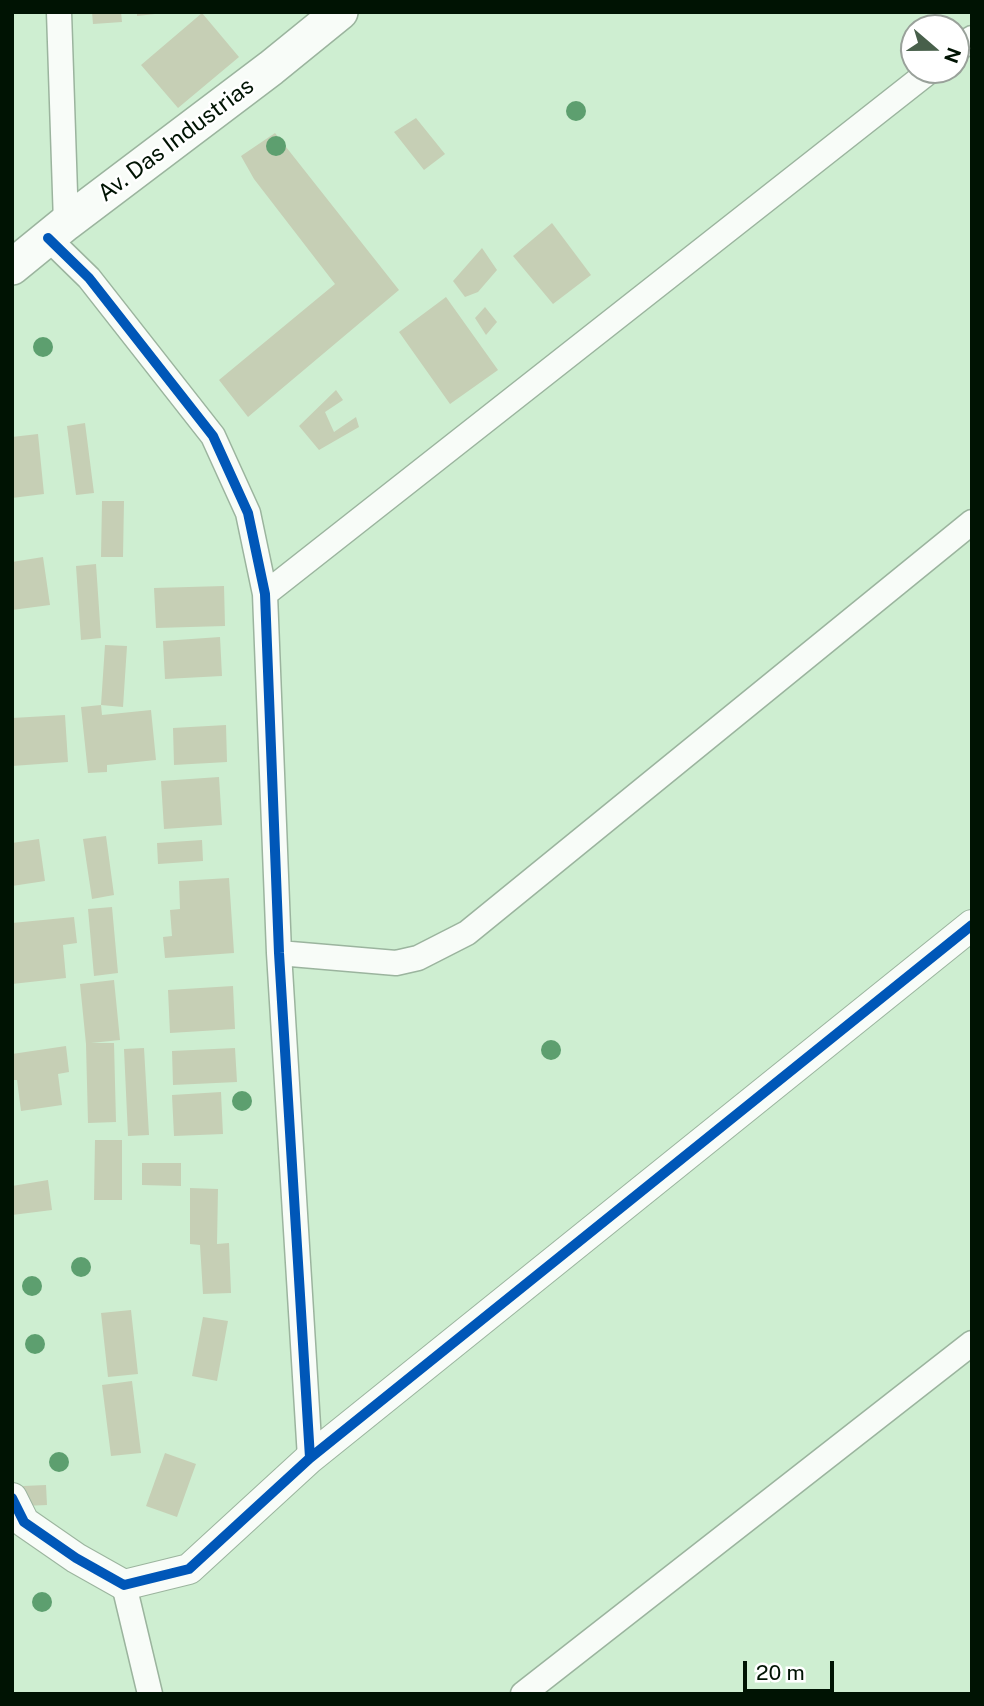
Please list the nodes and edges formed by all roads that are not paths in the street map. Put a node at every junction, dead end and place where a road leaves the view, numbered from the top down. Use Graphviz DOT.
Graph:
graph roads {
  1 [pos="59,12"];
  2 [pos="340,12"];
  3 [pos="913,84"];
  4 [pos="57,231"];
  5 [pos="12,267"];
  6 [pos="972,522"];
  7 [pos="265,594"];
  8 [pos="972,925"];
  9 [pos="279,953"];
  10 [pos="972,1343"];
  11 [pos="310,1458"];
  12 [pos="16,1514"];
  13 [pos="124,1585"];
  14 [pos="150,1694"];
  15 [pos="523,1694"];
  1 -- 4 [label="street"];
  2 -- 4 [label="main road, Av. Das Industrias"];
  3 -- 7 [label="street"];
  4 -- 5 [label="main road, Av. Das Industrias"];
  4 -- 7 [label="street"];
  6 -- 9 [label="street"];
  7 -- 9 [label="street"];
  8 -- 11 [label="street"];
  9 -- 11 [label="street"];
  10 -- 15 [label="street"];
  11 -- 13 [label="street"];
  12 -- 13 [label="street"];
  13 -- 14 [label="street"];
}
